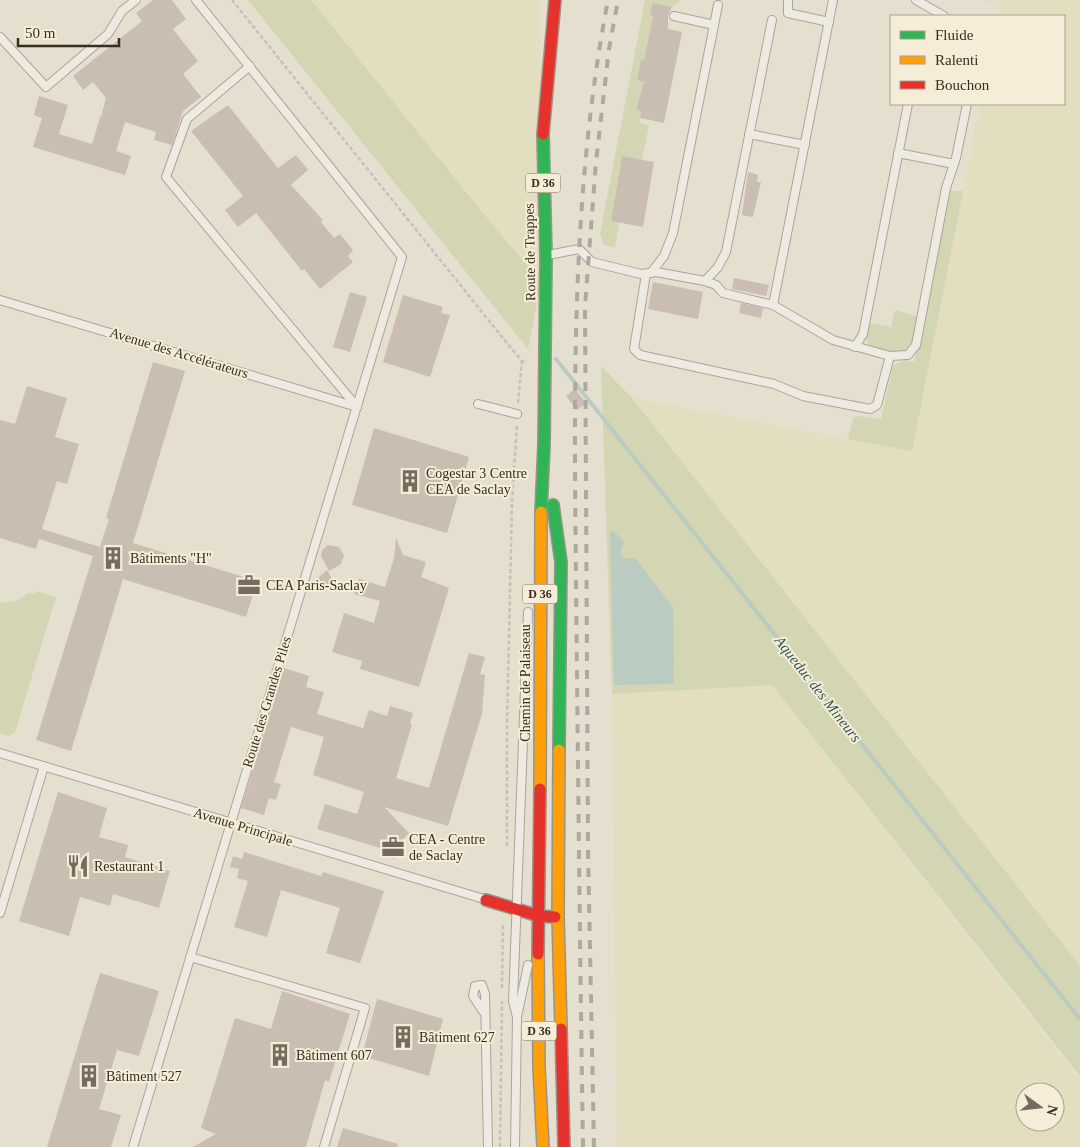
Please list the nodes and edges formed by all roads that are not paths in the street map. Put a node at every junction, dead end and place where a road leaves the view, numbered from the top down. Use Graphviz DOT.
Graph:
graph roads {
  1 [pos="136,0"];
  2 [pos="196,0"];
  3 [pos="555,0"];
  4 [pos="788,0"];
  5 [pos="834,0"];
  6 [pos="916,0"];
  7 [pos="718,5"];
  8 [pos="927,12"];
  9 [pos="940,15"];
  10 [pos="674,16"];
  11 [pos="772,20"];
  12 [pos="829,22"];
  13 [pos="714,25"];
  14 [pos="0,37"];
  15 [pos="250,66"];
  16 [pos="908,105"];
  17 [pos="967,105"];
  18 [pos="749,134"];
  19 [pos="805,145"];
  20 [pos="898,153"];
  21 [pos="954,164"];
  22 [pos="546,256"];
  23 [pos="649,274"];
  24 [pos="706,281"];
  25 [pos="0,300"];
  26 [pos="773,305"];
  27 [pos="855,347"];
  28 [pos="890,356"];
  29 [pos="478,404"];
  30 [pos="357,407"];
  31 [pos="517,414"];
  32 [pos="544,444"];
  33 [pos="540,537"];
  34 [pos="532,565"];
  35 [pos="529,603"];
  36 [pos="0,753"];
  37 [pos="44,766"];
  38 [pos="230,823"];
  39 [pos="486,900"];
  40 [pos="516,910"];
  41 [pos="0,913"];
  42 [pos="539,916"];
  43 [pos="554,921"];
  44 [pos="542,936"];
  45 [pos="190,957"];
  46 [pos="485,1014"];
  47 [pos="517,1017"];
  48 [pos="132,1147"];
  49 [pos="324,1147"];
  50 [pos="488,1147"];
  51 [pos="515,1147"];
  52 [pos="543,1147"];
  53 [pos="564,1147"];
  1 -- 14 [label="lane"];
  2 -- 15 [label="lane"];
  3 -- 22 [label="main road, Route de Trappes / D 36"];
  4 -- 12 [label="lane"];
  5 -- 12 [label="lane"];
  6 -- 8 [label="lane"];
  7 -- 13 [label="lane"];
  8 -- 9 [label="lane"];
  10 -- 13 [label="lane"];
  11 -- 18 [label="lane"];
  12 -- 19 [label="lane"];
  13 -- 23 [label="lane"];
  15 -- 30 [label="lane, Route des Grandes Piles"];
  15 -- 30 [label="lane"];
  16 -- 20 [label="lane"];
  17 -- 21 [label="lane"];
  18 -- 19 [label="lane"];
  18 -- 24 [label="lane"];
  19 -- 26 [label="lane"];
  20 -- 21 [label="lane"];
  20 -- 27 [label="lane"];
  21 -- 28 [label="lane"];
  22 -- 23 [label="lane"];
  22 -- 32 [label="main road, Route de Trappes / D 36"];
  23 -- 24 [label="lane"];
  23 -- 28 [label="lane"];
  24 -- 26 [label="lane"];
  25 -- 30 [label="lane, Avenue des Accélérateurs"];
  26 -- 27 [label="lane"];
  27 -- 28 [label="lane"];
  29 -- 31 [label="lane"];
  30 -- 38 [label="lane, Route des Grandes Piles"];
  32 -- 33 [label="main road, Chemin de Palaiseau / D 36"];
  32 -- 43 [label="main road, D 36"];
  33 -- 34 [label="lane"];
  33 -- 42 [label="main road, Chemin de Palaiseau / D 36"];
  35 -- 40 [label="lane"];
  36 -- 37 [label="lane, Avenue Principale"];
  37 -- 38 [label="lane, Avenue Principale"];
  37 -- 41 [label="lane"];
  38 -- 39 [label="lane, Avenue Principale"];
  38 -- 45 [label="lane, Route des Grandes Piles"];
  39 -- 40 [label="main road"];
  40 -- 42 [label="main road"];
  40 -- 47 [label="lane"];
  42 -- 43 [label="main road"];
  42 -- 44 [label="main road, Chemin de Palaiseau / D 36"];
  43 -- 53 [label="main road, D 36"];
  44 -- 47 [label="lane"];
  44 -- 52 [label="main road, Chemin de Palaiseau / D 36"];
  45 -- 48 [label="lane, Route des Grandes Piles"];
  45 -- 49 [label="lane"];
  46 -- 50 [label="lane"];
  47 -- 51 [label="lane"];
}
